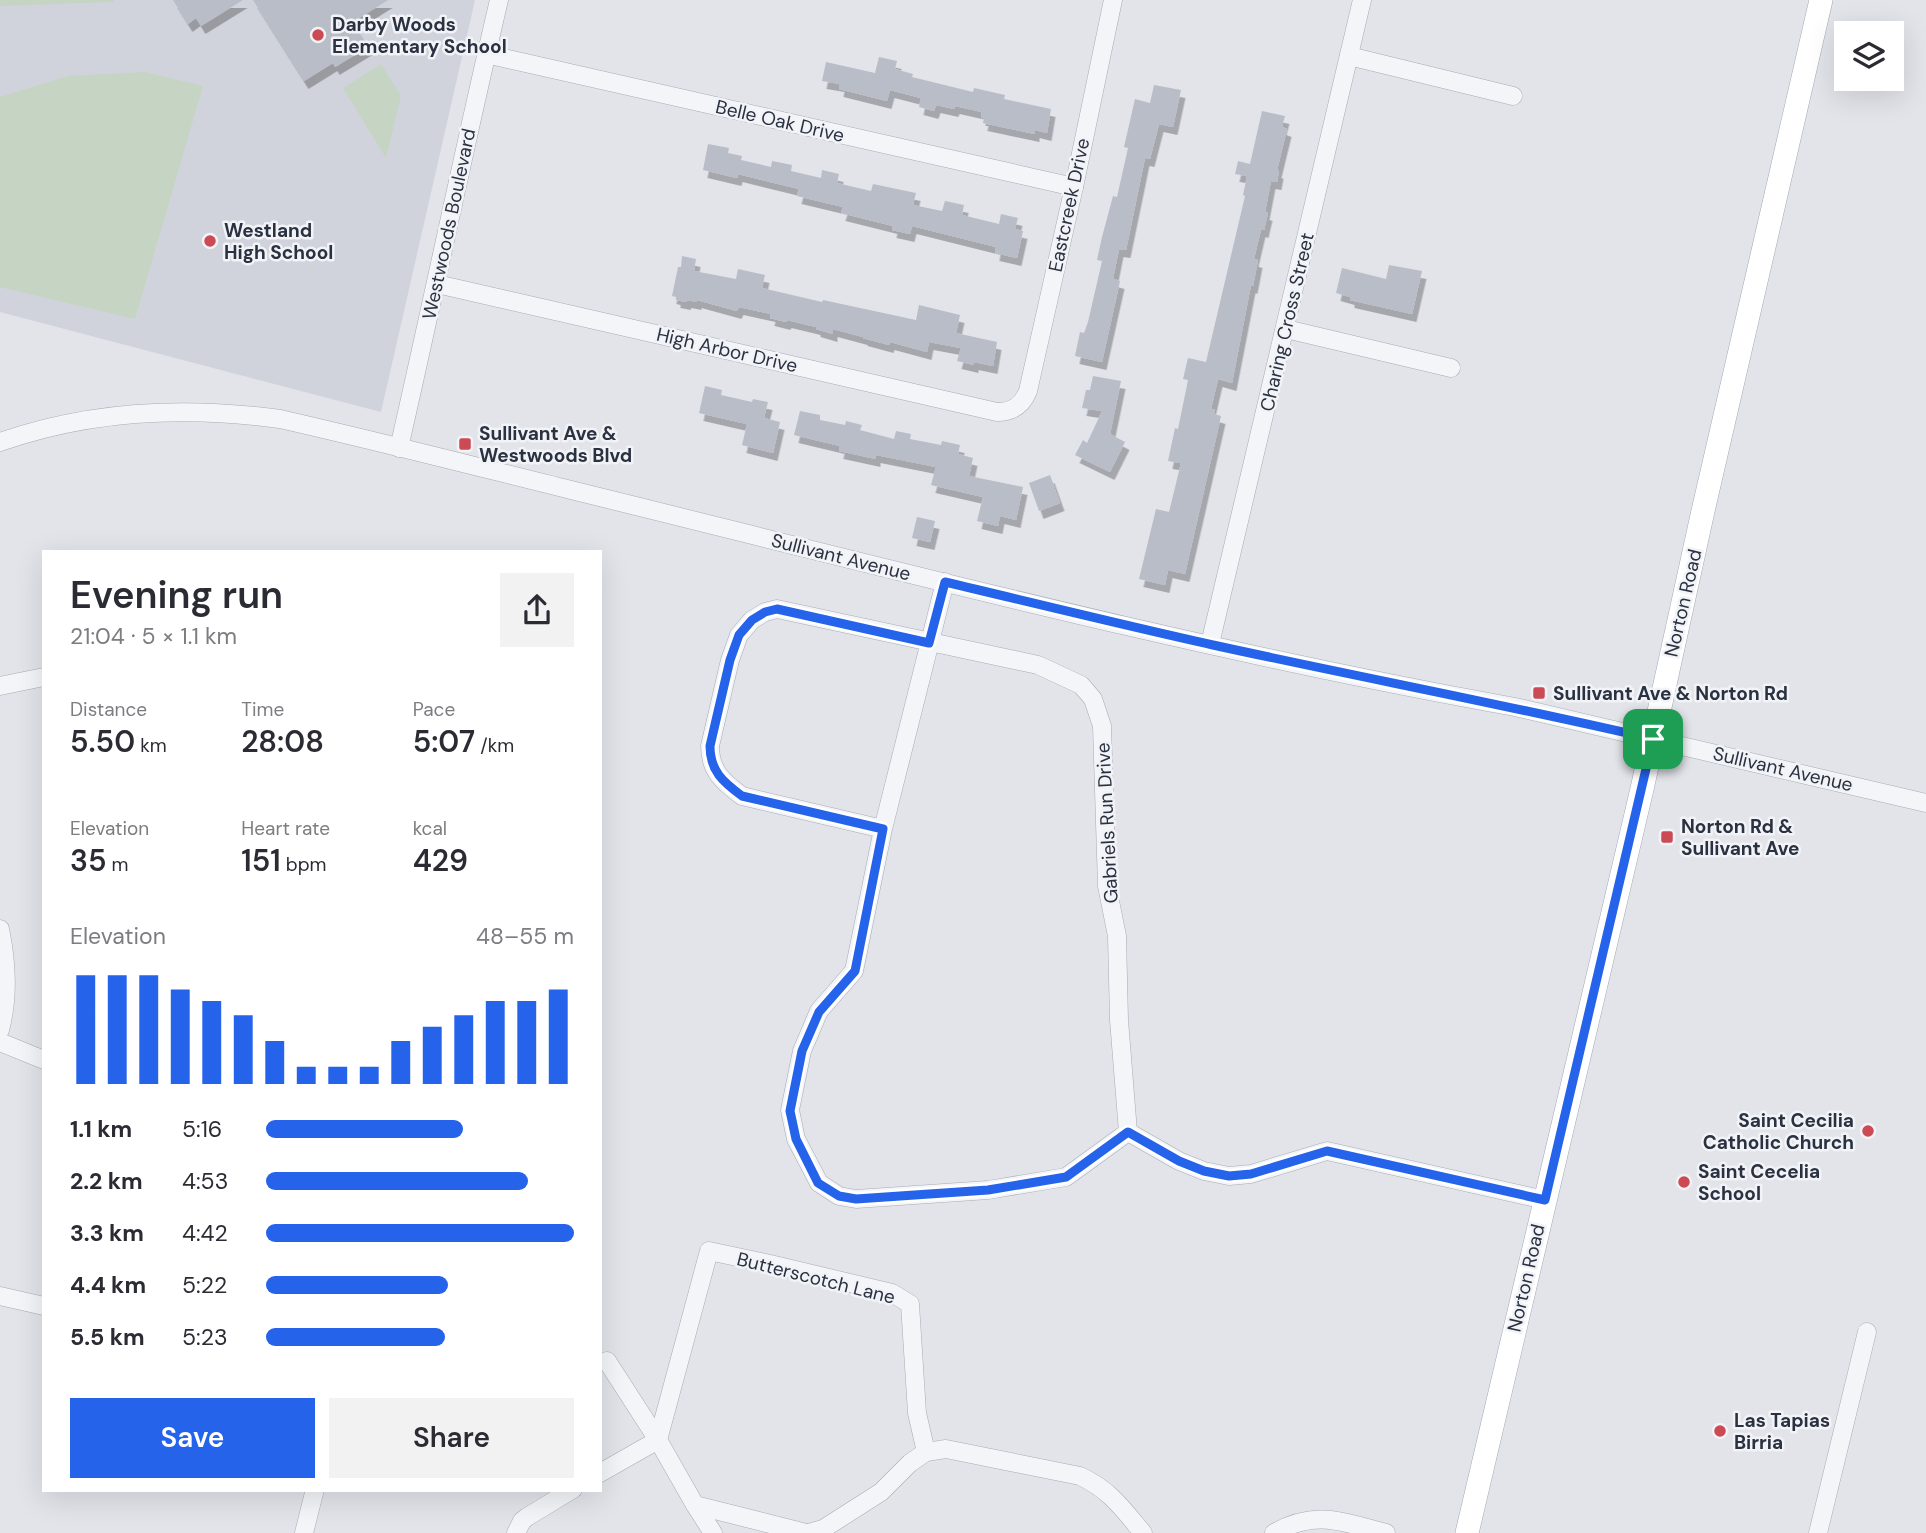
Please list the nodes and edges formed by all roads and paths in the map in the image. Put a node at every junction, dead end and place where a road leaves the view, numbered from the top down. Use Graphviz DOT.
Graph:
graph roads {
  1 [pos="499,0"];
  2 [pos="1113,0"];
  3 [pos="1362,0"];
  4 [pos="1821,0"];
  5 [pos="486,54"];
  6 [pos="1349,56"];
  7 [pos="1513,96"];
  8 [pos="1074,187"];
  9 [pos="437,284"];
  10 [pos="1286,329"];
  11 [pos="1451,368"];
  12 [pos="1017,407"];
  13 [pos="0,442"];
  14 [pos="399,448"];
  15 [pos="945,582"];
  16 [pos="929,643"];
  17 [pos="1210,644"];
  18 [pos="42,677"];
  19 [pos="0,685"];
  20 [pos="1653,739"];
  21 [pos="1926,803"];
  22 [pos="883,829"];
  23 [pos="0,929"];
  24 [pos="0,1030"];
  25 [pos="0,1042"];
  26 [pos="42,1059"];
  27 [pos="1128,1132"];
  28 [pos="1545,1200"];
  29 [pos="0,1296"];
  30 [pos="42,1306"];
  31 [pos="1867,1332"];
  32 [pos="607,1361"];
  33 [pos="658,1440"];
  34 [pos="926,1452"];
  35 [pos="602,1473"];
  36 [pos="314,1492"];
  37 [pos="568,1492"];
  38 [pos="695,1505"];
  39 [pos="304,1533"];
  40 [pos="516,1533"];
  41 [pos="713,1533"];
  42 [pos="808,1533"];
  43 [pos="1143,1533"];
  44 [pos="1273,1533"];
  45 [pos="1386,1533"];
  46 [pos="1467,1533"];
  47 [pos="1818,1533"];
  1 -- 5 [label="street, Westwoods Boulevard"];
  2 -- 8 [label="street, Eastcreek Drive"];
  3 -- 6 [label="street, Charing Cross Street"];
  4 -- 20 [label="main road, Norton Road"];
  5 -- 8 [label="street, Belle Oak Drive"];
  5 -- 9 [label="street, Westwoods Boulevard"];
  6 -- 7 [label="street"];
  6 -- 10 [label="street, Charing Cross Street"];
  8 -- 12 [label="street, Eastcreek Drive"];
  9 -- 12 [label="street, High Arbor Drive"];
  9 -- 14 [label="street, Westwoods Boulevard"];
  10 -- 11 [label="street"];
  10 -- 17 [label="street, Charing Cross Street"];
  13 -- 14 [label="street, Sullivant Avenue"];
  14 -- 15 [label="street, Sullivant Avenue"];
  15 -- 16 [label="street"];
  15 -- 17 [label="street, Sullivant Avenue"];
  16 -- 22 [label="street"];
  16 -- 22 [label="street, Gabriels Run Drive"];
  16 -- 27 [label="street, Gabriels Run Drive"];
  17 -- 20 [label="street, Sullivant Avenue"];
  18 -- 19 [label="street"];
  20 -- 21 [label="street, Sullivant Avenue"];
  20 -- 28 [label="main road, Norton Road"];
  22 -- 27 [label="street"];
  23 -- 24 [label="street"];
  25 -- 26 [label="street"];
  27 -- 28 [label="street"];
  28 -- 46 [label="main road, Norton Road"];
  29 -- 30 [label="street"];
  31 -- 47 [label="street"];
  32 -- 33 [label="street"];
  33 -- 34 [label="street, Butterscotch Lane"];
  33 -- 35 [label="street"];
  33 -- 38 [label="street"];
  34 -- 42 [label="street"];
  34 -- 43 [label="street"];
  36 -- 39 [label="street"];
  37 -- 40 [label="street"];
  38 -- 41 [label="street"];
  38 -- 42 [label="street"];
  44 -- 45 [label="street"];
}
